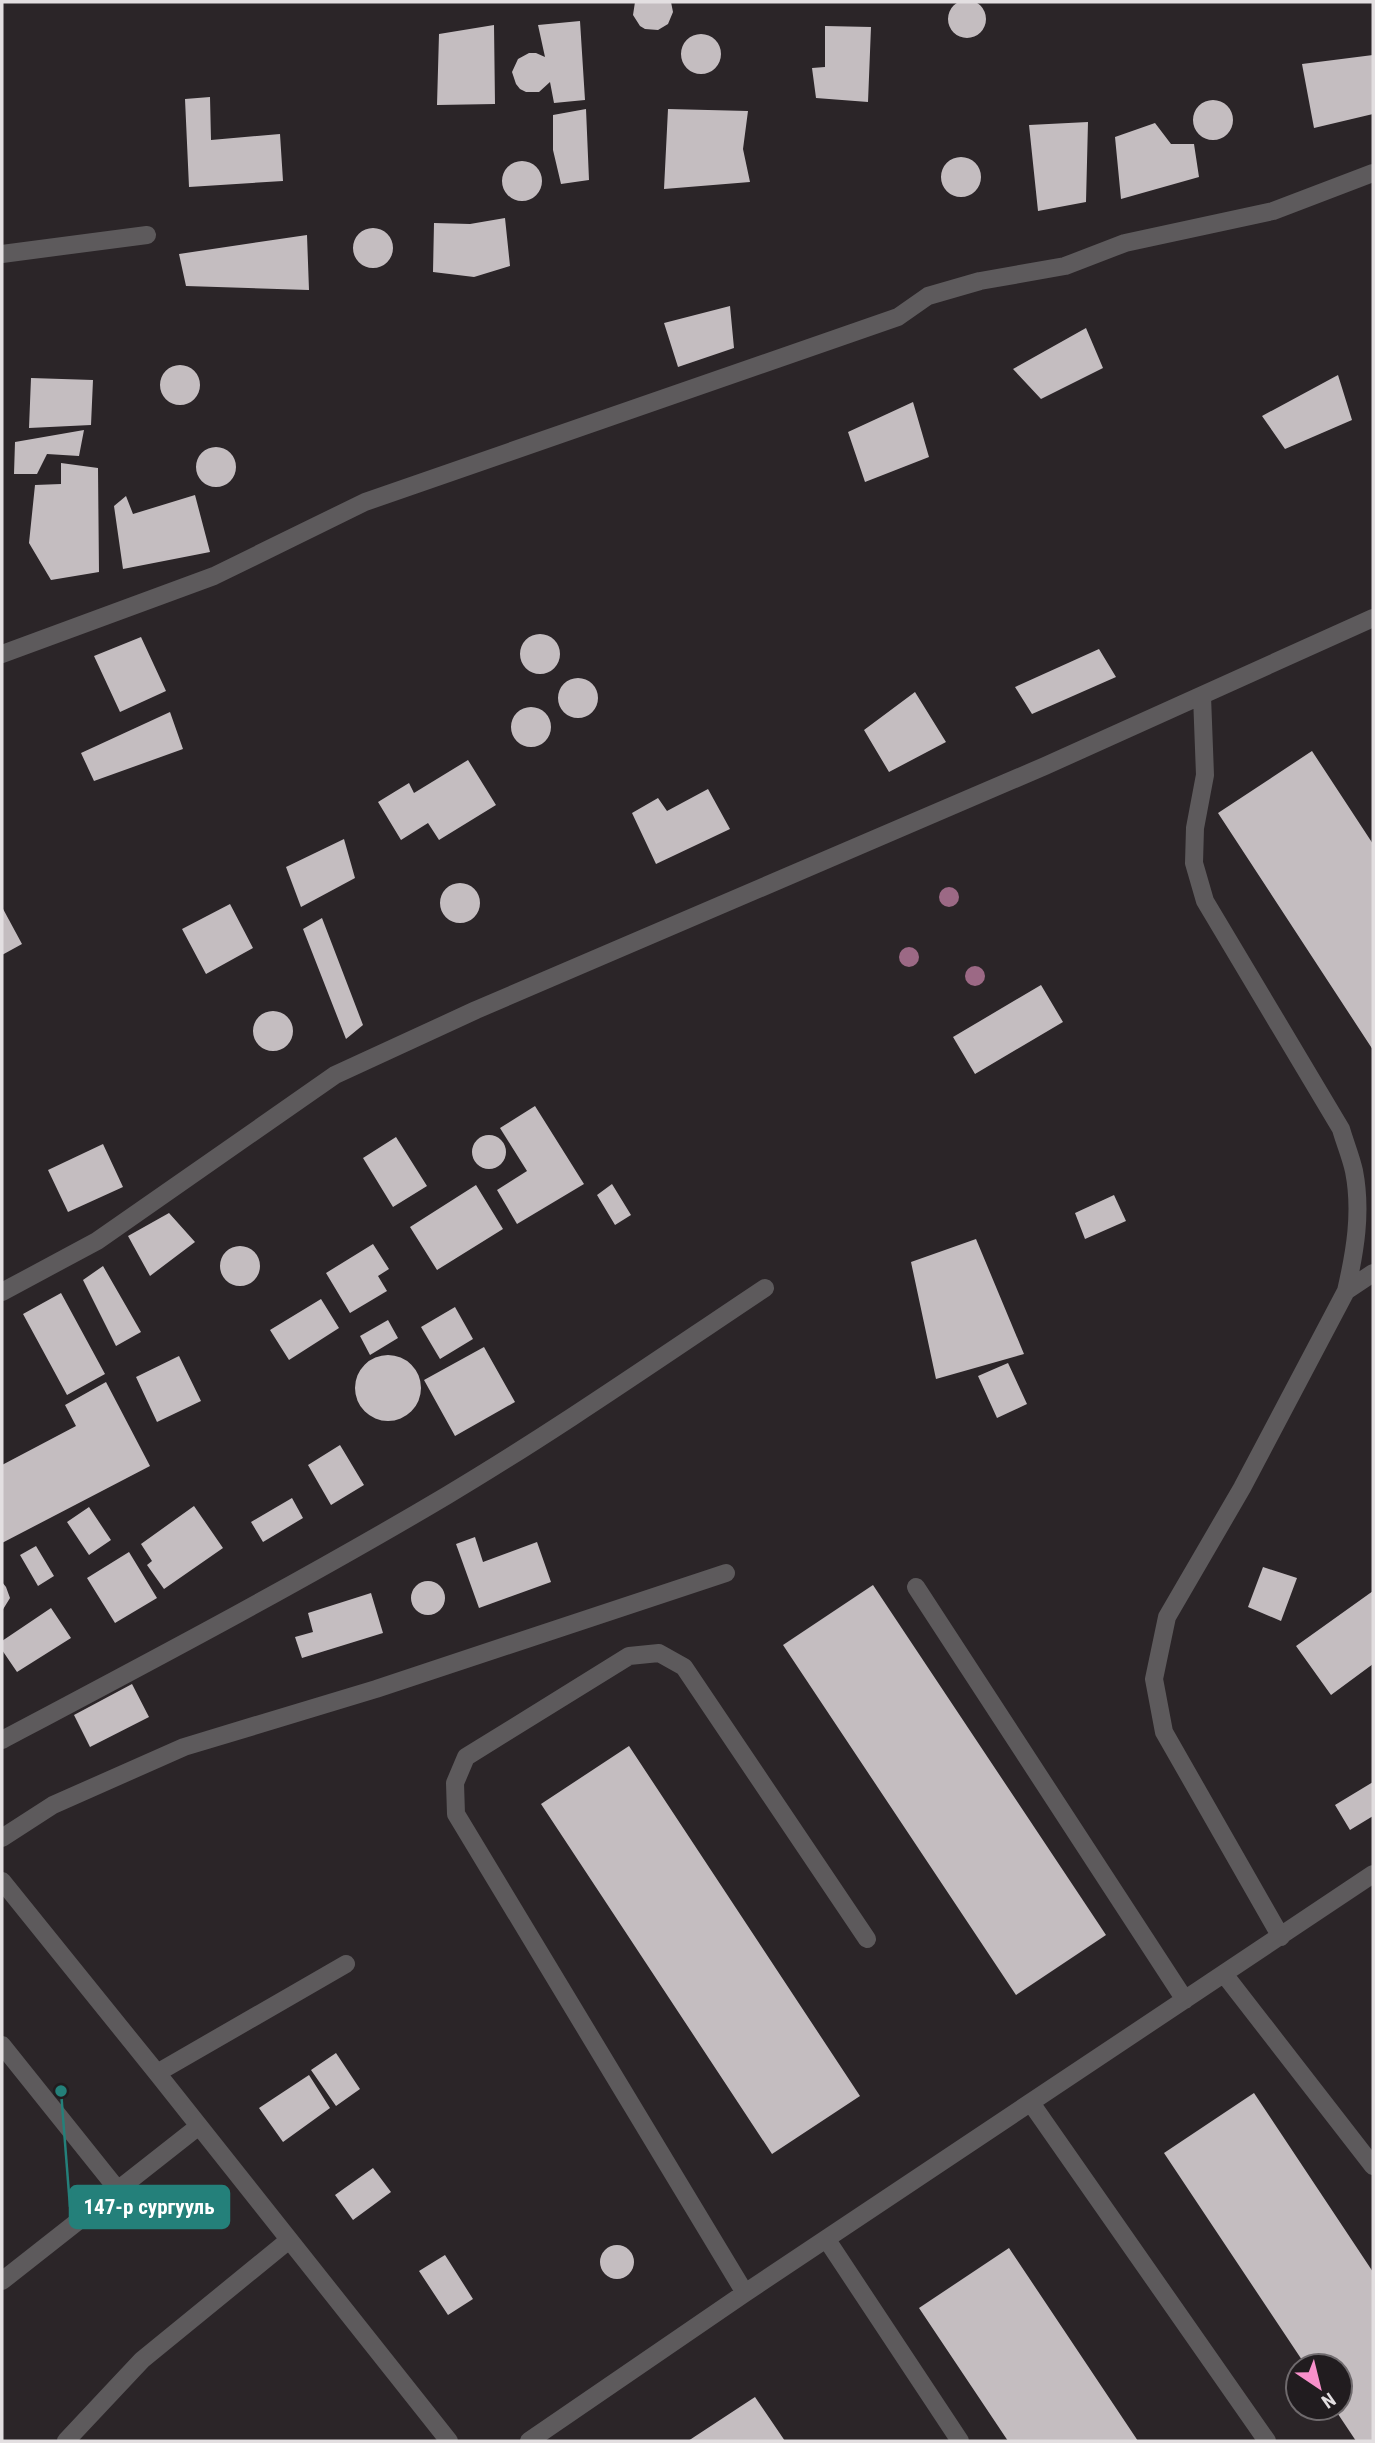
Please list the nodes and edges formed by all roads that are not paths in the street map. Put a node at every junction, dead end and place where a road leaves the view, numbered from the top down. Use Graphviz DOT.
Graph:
graph roads {
  1 [pos="1373,173"];
  2 [pos="147,235"];
  3 [pos="2,254"];
  4 [pos="1373,618"];
  5 [pos="2,654"];
  6 [pos="1202,696"];
  7 [pos="1373,1273"];
  8 [pos="765,1288"];
  9 [pos="1346,1291"];
  10 [pos="2,1292"];
  11 [pos="726,1573"];
  12 [pos="916,1587"];
  13 [pos="2,1740"];
  14 [pos="2,1838"];
  15 [pos="1373,1874"];
  16 [pos="2,1881"];
  17 [pos="1280,1937"];
  18 [pos="867,1939"];
  19 [pos="346,1964"];
  20 [pos="1224,1974"];
  21 [pos="1185,2000"];
  22 [pos="2,2045"];
  23 [pos="157,2073"];
  24 [pos="1031,2103"];
  25 [pos="199,2126"];
  26 [pos="1373,2166"];
  27 [pos="118,2190"];
  28 [pos="289,2240"];
  29 [pos="827,2240"];
  30 [pos="2,2281"];
  31 [pos="745,2293"];
  32 [pos="66,2441"];
  33 [pos="449,2441"];
  34 [pos="529,2441"];
  35 [pos="960,2441"];
  36 [pos="1267,2441"];
  1 -- 5 [label="street"];
  2 -- 3 [label="street"];
  4 -- 6 [label="street"];
  6 -- 9 [label="street"];
  6 -- 10 [label="street"];
  7 -- 9 [label="street"];
  8 -- 13 [label="street"];
  9 -- 17 [label="street"];
  11 -- 14 [label="street"];
  12 -- 21 [label="street"];
  15 -- 17 [label="street"];
  16 -- 23 [label="street"];
  17 -- 20 [label="street"];
  18 -- 31 [label="street"];
  19 -- 23 [label="street"];
  20 -- 21 [label="street"];
  20 -- 26 [label="street"];
  21 -- 24 [label="street"];
  22 -- 27 [label="street"];
  23 -- 25 [label="street"];
  24 -- 29 [label="street"];
  24 -- 36 [label="street"];
  25 -- 27 [label="street"];
  25 -- 28 [label="street"];
  27 -- 30 [label="street"];
  28 -- 32 [label="street"];
  28 -- 33 [label="street"];
  29 -- 31 [label="street"];
  29 -- 35 [label="street"];
  31 -- 34 [label="street"];
}
